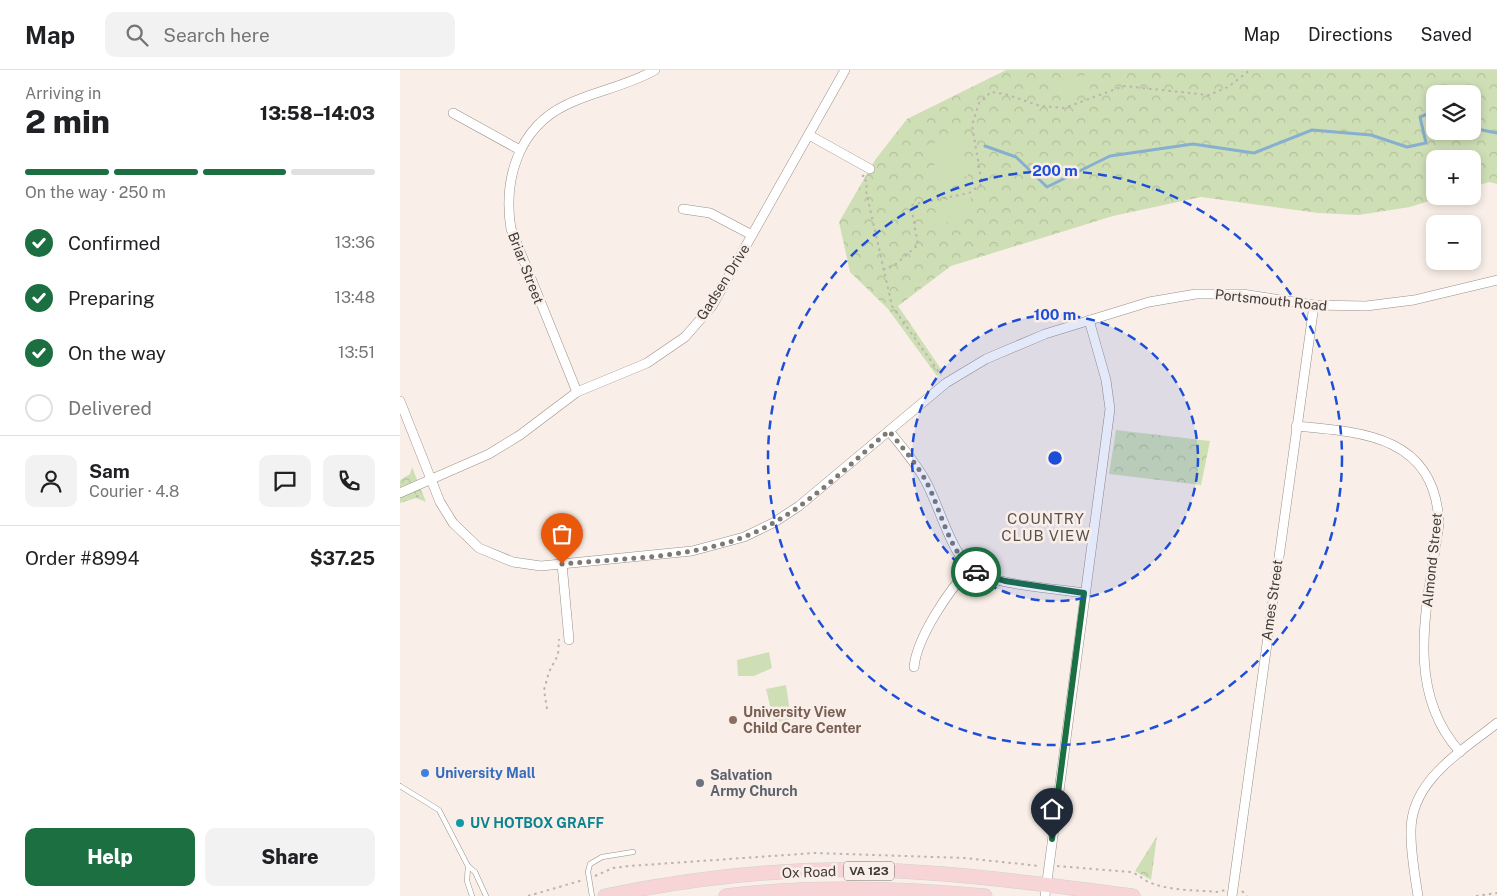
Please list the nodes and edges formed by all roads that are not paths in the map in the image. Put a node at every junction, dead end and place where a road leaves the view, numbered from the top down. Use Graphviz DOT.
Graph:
graph roads {
  1 [pos="655,70"];
  2 [pos="845,70"];
  3 [pos="453,112"];
  4 [pos="809,135"];
  5 [pos="520,150"];
  6 [pos="870,169"];
  7 [pos="683,209"];
  8 [pos="752,235"];
  9 [pos="1497,280"];
  10 [pos="1314,305"];
  11 [pos="1089,320"];
  12 [pos="577,392"];
  13 [pos="400,401"];
  14 [pos="1296,426"];
  15 [pos="889,431"];
  16 [pos="432,480"];
  17 [pos="400,493"];
  18 [pos="562,564"];
  19 [pos="970,568"];
  20 [pos="1084,593"];
  21 [pos="569,640"];
  22 [pos="914,667"];
  23 [pos="1497,723"];
  24 [pos="1460,752"];
  25 [pos="400,786"];
  26 [pos="633,852"];
  27 [pos="468,866"];
  28 [pos="1046,890"];
  29 [pos="791,893"];
  30 [pos="472,896"];
  31 [pos="486,896"];
  32 [pos="592,896"];
  33 [pos="605,896"];
  34 [pos="726,896"];
  35 [pos="985,896"];
  36 [pos="1133,896"];
  37 [pos="1232,896"];
  38 [pos="1418,896"];
  1 -- 5 [label="street, Briar Street"];
  2 -- 4 [label="street, Gadsen Drive"];
  3 -- 5 [label="street"];
  4 -- 6 [label="street"];
  4 -- 8 [label="street, Gadsen Drive"];
  5 -- 12 [label="street, Briar Street"];
  7 -- 8 [label="street"];
  8 -- 12 [label="street, Gadsen Drive"];
  9 -- 10 [label="street, Portsmouth Road"];
  10 -- 11 [label="street, Portsmouth Road"];
  10 -- 14 [label="street, Ames Street"];
  11 -- 15 [label="street, Portsmouth Road"];
  11 -- 20 [label="street"];
  12 -- 16 [label="street, Gadsen Drive"];
  13 -- 16 [label="street, Portsmouth Road"];
  14 -- 24 [label="street, Almond Street"];
  14 -- 37 [label="street, Ames Street"];
  15 -- 18 [label="street, Portsmouth Road"];
  15 -- 19 [label="street"];
  16 -- 17 [label="street, Gadsen Drive"];
  16 -- 18 [label="street, Portsmouth Road"];
  18 -- 21 [label="street"];
  19 -- 20 [label="street"];
  19 -- 22 [label="street"];
  20 -- 28 [label="street"];
  23 -- 24 [label="street"];
  24 -- 38 [label="street"];
  25 -- 27 [label="lane"];
  26 -- 32 [label="lane"];
  27 -- 30 [label="lane"];
  27 -- 31 [label="lane"];
  28 -- 33 [label="main road, Ox Road / VA 123"];
  28 -- 36 [label="main road, Ox Road / VA 123"];
  29 -- 34 [label="main road, Ox Road / VA 123"];
  29 -- 35 [label="main road, Ox Road / VA 123"];
}
